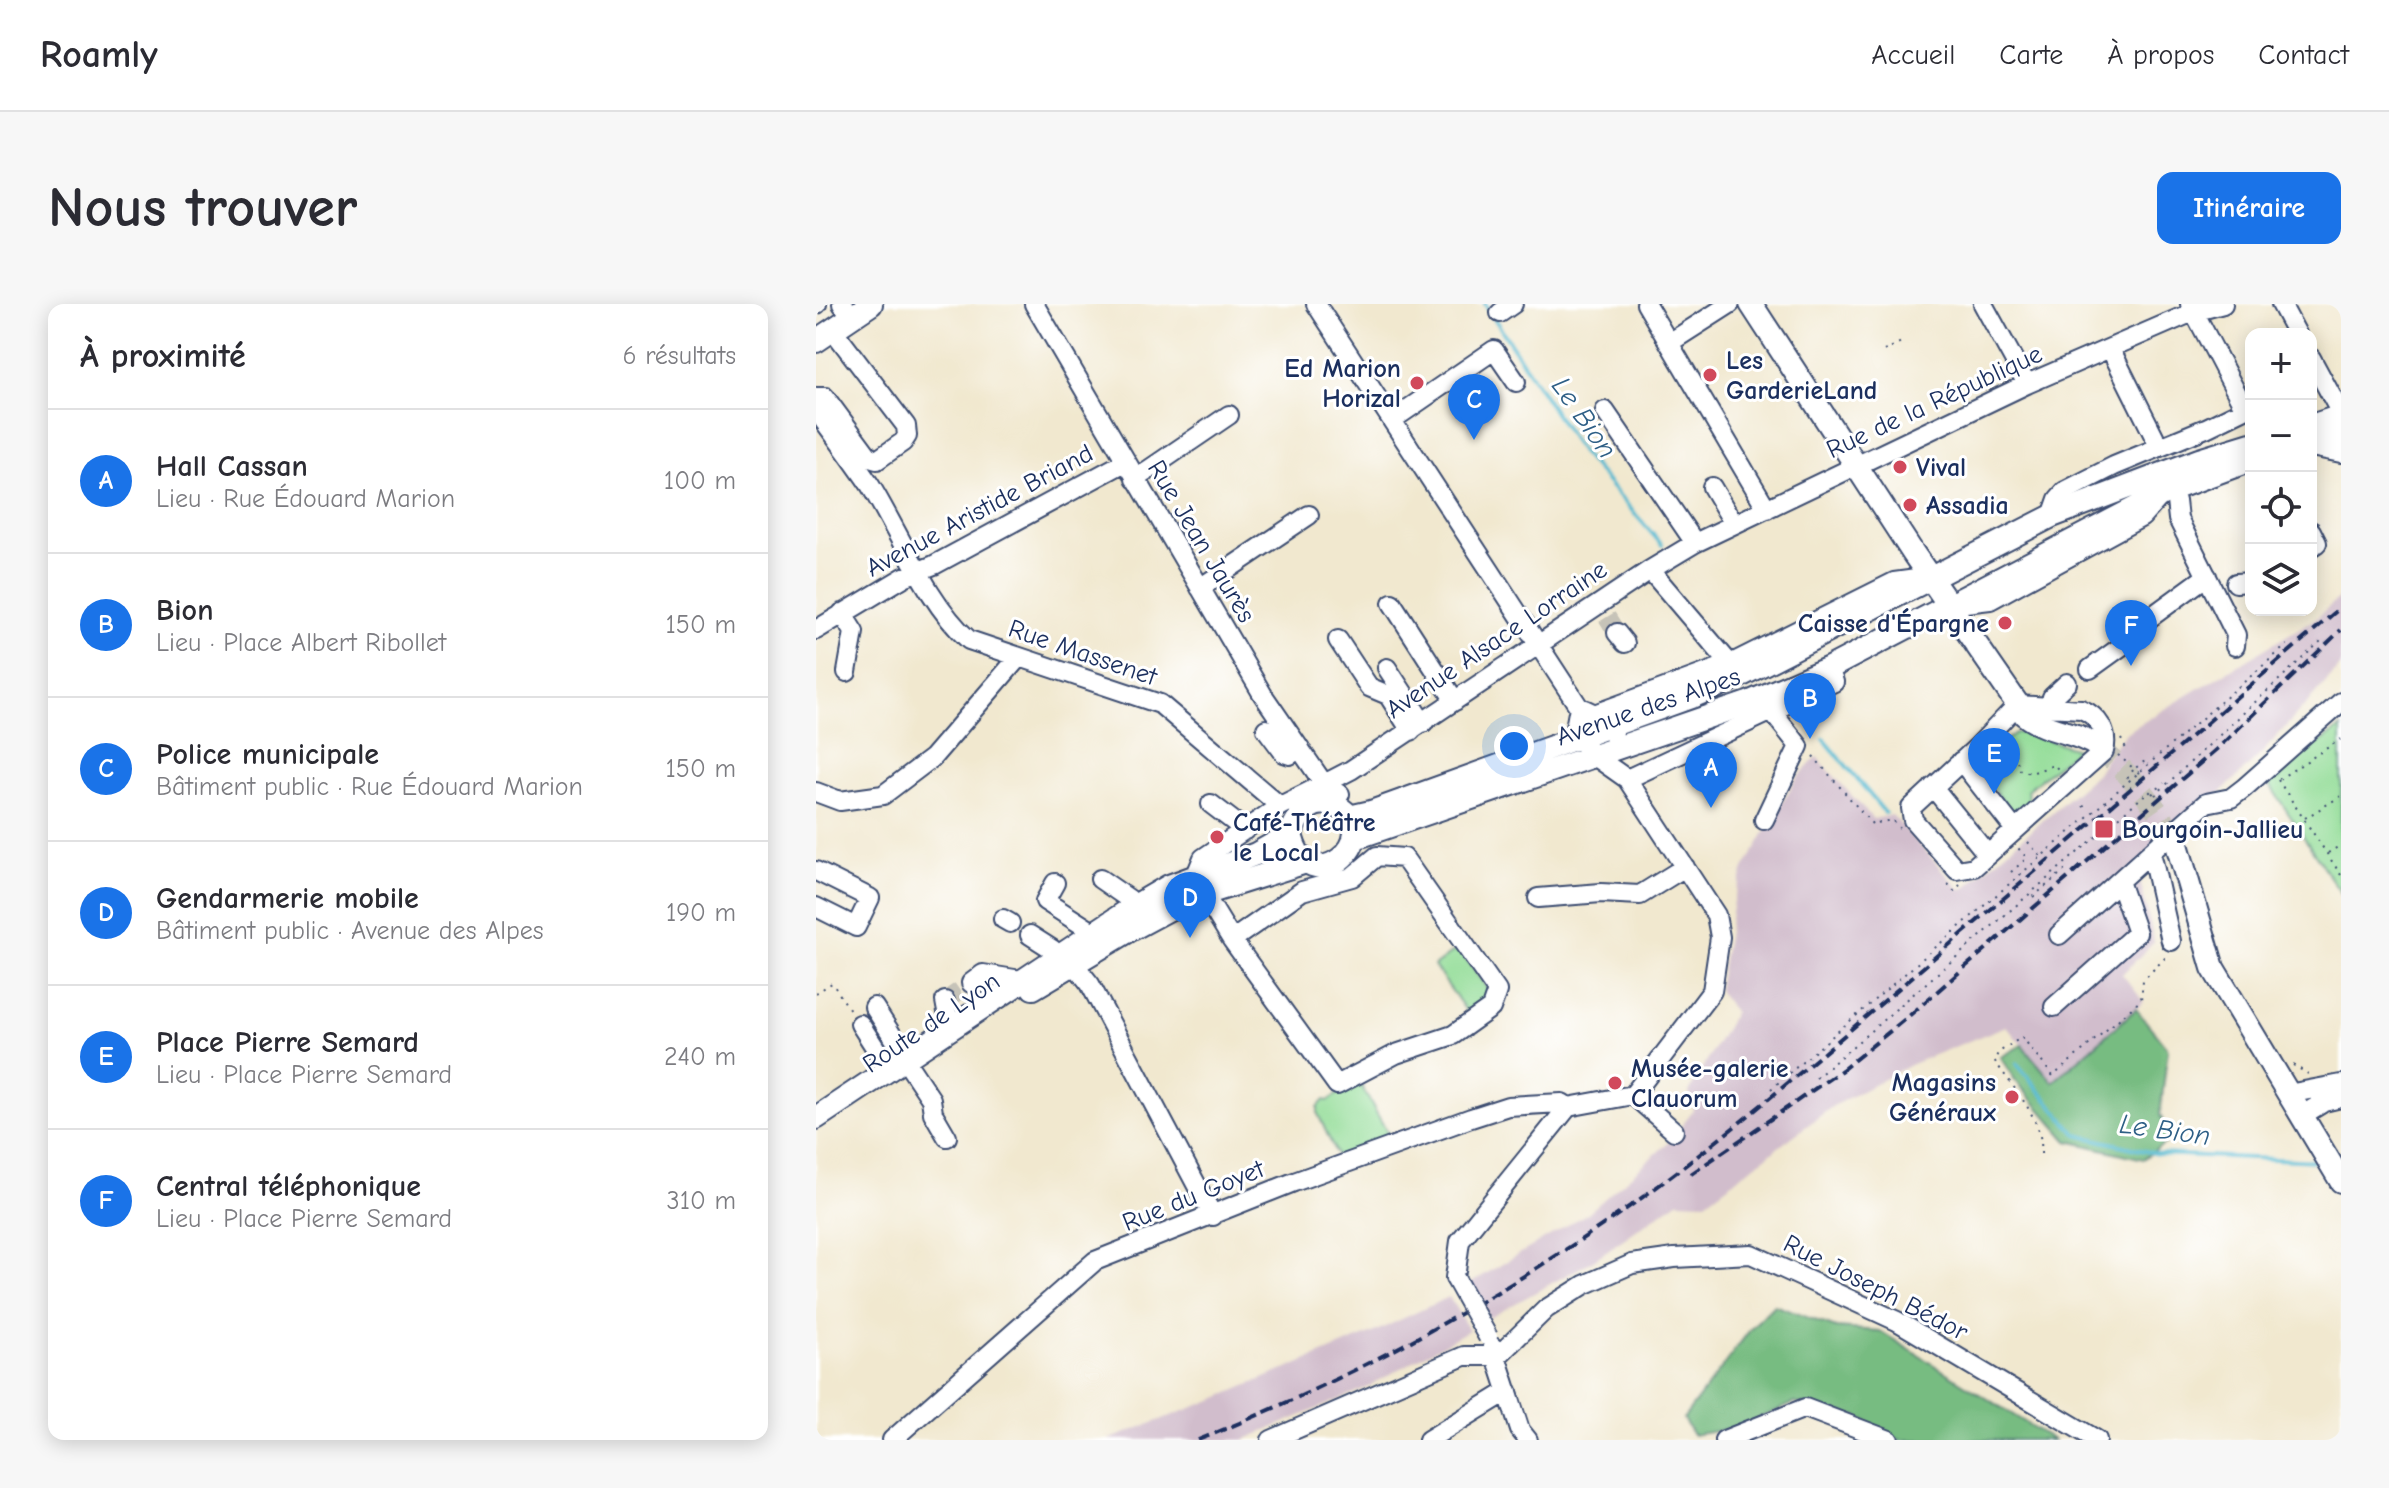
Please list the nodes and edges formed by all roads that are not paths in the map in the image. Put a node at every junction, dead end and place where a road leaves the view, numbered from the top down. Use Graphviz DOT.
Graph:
graph roads {
  1 [pos="1034,304"];
  2 [pos="1316,304"];
  3 [pos="1646,304"];
  4 [pos="1730,304"];
  5 [pos="1751,304"];
  6 [pos="1983,304"];
  7 [pos="2223,304"];
  8 [pos="2281,304"];
  9 [pos="855,308"];
  10 [pos="2191,308"];
  11 [pos="2294,328"];
  12 [pos="824,335"];
  13 [pos="1669,343"];
  14 [pos="2110,348"];
  15 [pos="2317,369"];
  16 [pos="1516,382"];
  17 [pos="2027,384"];
  18 [pos="816,397"];
  19 [pos="2341,407"];
  20 [pos="816,410"];
  21 [pos="1605,411"];
  22 [pos="1229,415"];
  23 [pos="2341,416"];
  24 [pos="1392,420"];
  25 [pos="2317,424"];
  26 [pos="2206,428"];
  27 [pos="2245,443"];
  28 [pos="2159,446"];
  29 [pos="2245,446"];
  30 [pos="1125,462"];
  31 [pos="2245,462"];
  32 [pos="1857,466"];
  33 [pos="1135,479"];
  34 [pos="1712,487"];
  35 [pos="2169,495"];
  36 [pos="1767,509"];
  37 [pos="1309,515"];
  38 [pos="2043,520"];
  39 [pos="1734,524"];
  40 [pos="1695,543"];
  41 [pos="1672,555"];
  42 [pos="1650,570"];
  43 [pos="918,571"];
  44 [pos="1931,577"];
  45 [pos="2229,581"];
  46 [pos="1200,588"];
  47 [pos="1392,603"];
  48 [pos="1950,605"];
  49 [pos="842,613"];
  50 [pos="816,630"];
  51 [pos="1338,640"];
  52 [pos="1539,645"];
  53 [pos="2235,646"];
  54 [pos="1018,658"];
  55 [pos="1730,664"];
  56 [pos="1387,668"];
  57 [pos="1829,668"];
  58 [pos="2090,669"];
  59 [pos="847,672"];
  60 [pos="2067,683"];
  61 [pos="1455,701"];
  62 [pos="2341,702"];
  63 [pos="2017,705"];
  64 [pos="2058,708"];
  65 [pos="1772,712"];
  66 [pos="1601,723"];
  67 [pos="1417,727"];
  68 [pos="1266,729"];
  69 [pos="1586,746"];
  70 [pos="1300,748"];
  71 [pos="2101,748"];
  72 [pos="1961,761"];
  73 [pos="1625,776"];
  74 [pos="1933,787"];
  75 [pos="816,792"];
  76 [pos="1211,804"];
  77 [pos="1280,806"];
  78 [pos="1337,807"];
  79 [pos="1764,820"];
  80 [pos="1245,830"];
  81 [pos="2015,830"];
  82 [pos="1291,834"];
  83 [pos="2176,841"];
  84 [pos="2151,852"];
  85 [pos="1987,854"];
  86 [pos="1306,862"];
  87 [pos="1685,867"];
  88 [pos="816,871"];
  89 [pos="1100,879"];
  90 [pos="2119,881"];
  91 [pos="1055,883"];
  92 [pos="1200,884"];
  93 [pos="1538,898"];
  94 [pos="816,907"];
  95 [pos="1127,911"];
  96 [pos="1155,916"];
  97 [pos="1093,932"];
  98 [pos="1030,935"];
  99 [pos="2059,935"];
  100 [pos="1232,940"];
  101 [pos="2171,941"];
  102 [pos="1057,956"];
  103 [pos="1080,960"];
  104 [pos="1021,980"];
  105 [pos="971,983"];
  106 [pos="1090,984"];
  107 [pos="945,1001"];
  108 [pos="874,1007"];
  109 [pos="2054,1007"];
  110 [pos="860,1024"];
  111 [pos="950,1028"];
  112 [pos="902,1064"];
  113 [pos="2341,1084"];
  114 [pos="2288,1094"];
  115 [pos="1633,1095"];
  116 [pos="2341,1098"];
  117 [pos="1568,1107"];
  118 [pos="2301,1116"];
  119 [pos="816,1121"];
  120 [pos="1674,1131"];
  121 [pos="947,1137"];
  122 [pos="2338,1176"];
  123 [pos="1213,1216"];
  124 [pos="1498,1356"];
  125 [pos="1508,1391"];
  126 [pos="892,1440"];
  127 [pos="1271,1440"];
  128 [pos="1428,1440"];
  129 [pos="1528,1440"];
  130 [pos="1724,1440"];
  131 [pos="1889,1440"];
  132 [pos="2097,1440"];
  1 -- 30 [label="street, Rue Jean Jaurès"];
  2 -- 24 [label="street"];
  3 -- 13 [label="street"];
  4 -- 13 [label="street"];
  5 -- 32 [label="main road"];
  6 -- 17 [label="street"];
  7 -- 10 [label="street, Rue de la République"];
  8 -- 11 [label="street"];
  9 -- 12 [label="main road"];
  10 -- 14 [label="street, Rue de la République"];
  10 -- 26 [label="street, Avenue des Alpes"];
  12 -- 18 [label="street"];
  13 -- 36 [label="street"];
  14 -- 17 [label="street, Rue de la République"];
  14 -- 28 [label="street"];
  15 -- 19 [label="street"];
  16 -- 24 [label="street"];
  17 -- 32 [label="street, Rue de la République"];
  20 -- 43 [label="street, Rue Massenet"];
  21 -- 40 [label="street"];
  22 -- 33 [label="street"];
  23 -- 25 [label="main road"];
  24 -- 52 [label="street"];
  26 -- 27 [label="street"];
  26 -- 28 [label="street, Avenue des Alpes"];
  28 -- 38 [label="street, Avenue des Alpes"];
  29 -- 38 [label="main road, Avenue des Alpes"];
  30 -- 33 [label="street, Rue Jean Jaurès"];
  30 -- 43 [label="street, Avenue Aristide Briand"];
  31 -- 35 [label="main road, Avenue des Alpes"];
  32 -- 36 [label="street, Rue de la République"];
  32 -- 44 [label="main road"];
  33 -- 46 [label="street, Rue Jean Jaurès"];
  34 -- 39 [label="street"];
  35 -- 45 [label="street"];
  35 -- 48 [label="main road, Avenue des Alpes"];
  36 -- 39 [label="street, Rue de la République"];
  37 -- 46 [label="street"];
  38 -- 44 [label="main road, Avenue des Alpes"];
  38 -- 48 [label="main road, Avenue des Alpes"];
  39 -- 40 [label="street, Rue de la République"];
  40 -- 41 [label="street, Rue de la République"];
  41 -- 42 [label="street, Avenue Alsace Lorraine"];
  42 -- 52 [label="street, Avenue Alsace Lorraine"];
  42 -- 55 [label="street"];
  43 -- 49 [label="street, Avenue Aristide Briand"];
  43 -- 54 [label="street, Rue Massenet"];
  44 -- 48 [label="main road"];
  44 -- 55 [label="street, Avenue des Alpes"];
  44 -- 66 [label="main road, Avenue des Alpes"];
  45 -- 53 [label="street"];
  45 -- 58 [label="street"];
  46 -- 70 [label="street, Rue Jean Jaurès"];
  47 -- 61 [label="street"];
  48 -- 57 [label="main road, Avenue des Alpes"];
  48 -- 63 [label="main road"];
  49 -- 50 [label="street, Avenue Aristide Briand"];
  49 -- 59 [label="street"];
  51 -- 67 [label="street"];
  52 -- 61 [label="street, Avenue Alsace Lorraine"];
  52 -- 66 [label="street"];
  54 -- 75 [label="street"];
  54 -- 77 [label="street, Rue Massenet"];
  55 -- 66 [label="street, Avenue des Alpes"];
  56 -- 67 [label="street"];
  57 -- 65 [label="street"];
  57 -- 66 [label="main road, Avenue des Alpes"];
  60 -- 64 [label="street"];
  61 -- 67 [label="street, Avenue Alsace Lorraine"];
  62 -- 84 [label="street"];
  63 -- 64 [label="street"];
  63 -- 71 [label="main road"];
  63 -- 72 [label="street"];
  64 -- 71 [label="street"];
  65 -- 73 [label="street"];
  65 -- 79 [label="street"];
  66 -- 69 [label="main road, Avenue des Alpes"];
  66 -- 69 [label="street"];
  66 -- 73 [label="street"];
  67 -- 78 [label="street, Avenue Alsace Lorraine"];
  68 -- 70 [label="street"];
  69 -- 73 [label="street"];
  69 -- 78 [label="main road, Avenue des Alpes"];
  70 -- 78 [label="street, Rue Jean Jaurès"];
  71 -- 81 [label="street"];
  72 -- 74 [label="street"];
  72 -- 81 [label="street"];
  73 -- 87 [label="street"];
  74 -- 85 [label="street"];
  74 -- 85 [label="street"];
  76 -- 80 [label="street"];
  77 -- 78 [label="street, Avenue Alsace Lorraine"];
  77 -- 80 [label="street, Avenue Alsace Lorraine"];
  78 -- 82 [label="main road, Avenue des Alpes"];
  78 -- 86 [label="main road, Avenue des Alpes"];
  80 -- 92 [label="street, Avenue Alsace Lorraine"];
  81 -- 85 [label="street"];
  82 -- 86 [label="main road"];
  82 -- 92 [label="main road, Avenue des Alpes"];
  83 -- 114 [label="main road"];
  84 -- 90 [label="street"];
  84 -- 101 [label="street"];
  86 -- 92 [label="main road, Avenue des Alpes"];
  87 -- 93 [label="street"];
  87 -- 115 [label="street"];
  88 -- 94 [label="street"];
  89 -- 95 [label="street"];
  90 -- 99 [label="street"];
  90 -- 109 [label="street"];
  91 -- 97 [label="street"];
  92 -- 95 [label="main road, Avenue Alsace Lorraine"];
  92 -- 96 [label="main road, Avenue des Alpes"];
  92 -- 100 [label="street"];
  95 -- 97 [label="main road, Avenue Alsace Lorraine"];
  95 -- 103 [label="street, Avenue Alsace Lorraine"];
  96 -- 103 [label="main road, Avenue des Alpes"];
  96 -- 106 [label="street"];
  97 -- 102 [label="main road, Avenue Alsace Lorraine"];
  98 -- 102 [label="street"];
  100 -- 100 [label="street"];
  102 -- 104 [label="main road, Avenue Alsace Lorraine"];
  103 -- 106 [label="street"];
  103 -- 112 [label="main road, Route de Lyon"];
  104 -- 105 [label="street"];
  104 -- 111 [label="main road, Avenue Alsace Lorraine"];
  106 -- 123 [label="street"];
  107 -- 111 [label="street"];
  108 -- 112 [label="street"];
  110 -- 112 [label="street"];
  111 -- 112 [label="main road, Avenue Alsace Lorraine"];
  112 -- 119 [label="main road, Route de Lyon"];
  112 -- 121 [label="street"];
  113 -- 114 [label="street"];
  114 -- 118 [label="main road"];
  115 -- 117 [label="street, Rue du Goyet"];
  115 -- 120 [label="street"];
  116 -- 118 [label="street"];
  117 -- 123 [label="street, Rue du Goyet"];
  117 -- 124 [label="street, bridge"];
  118 -- 122 [label="main road"];
  123 -- 126 [label="street, Rue du Goyet"];
  124 -- 125 [label="street"];
  124 -- 127 [label="street"];
  124 -- 132 [label="street, Rue Joseph Bédor"];
  125 -- 128 [label="street"];
  125 -- 129 [label="street"];
  130 -- 131 [label="street"];
}
